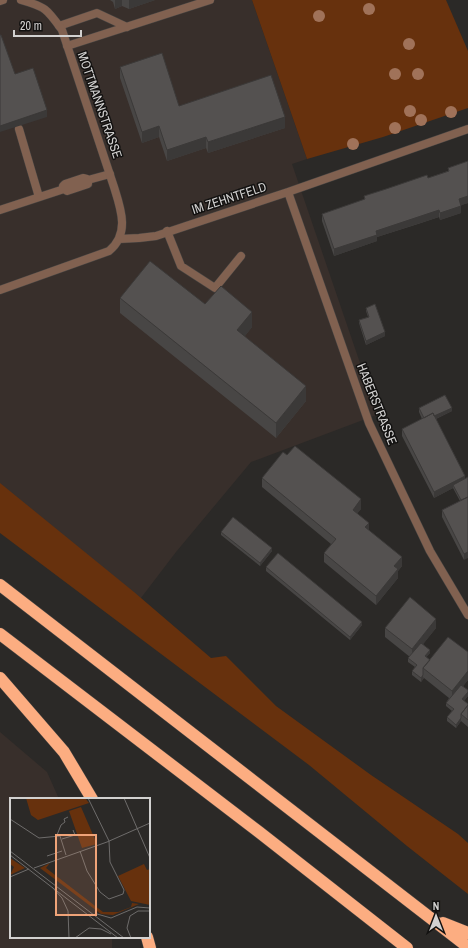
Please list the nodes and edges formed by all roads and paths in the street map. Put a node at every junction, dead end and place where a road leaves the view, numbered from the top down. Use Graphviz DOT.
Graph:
graph roads {
  1 [pos="21,0"];
  2 [pos="210,0"];
  3 [pos="59,26"];
  4 [pos="127,27"];
  5 [pos="67,46"];
  6 [pos="19,129"];
  7 [pos="468,129"];
  8 [pos="110,174"];
  9 [pos="288,192"];
  10 [pos="39,197"];
  11 [pos="0,210"];
  12 [pos="167,231"];
  13 [pos="119,239"];
  14 [pos="241,256"];
  15 [pos="0,290"];
  16 [pos="0,585"];
  17 [pos="468,615"];
  18 [pos="0,634"];
  19 [pos="0,678"];
  20 [pos="91,798"];
  21 [pos="430,917"];
  22 [pos="468,933"];
  23 [pos="147,938"];
  24 [pos="150,948"];
  25 [pos="407,948"];
  26 [pos="468,948"];
  1 -- 3 [label="street, MOTTMANNSTRASSE"];
  2 -- 4 [label="street"];
  3 -- 4 [label="street"];
  3 -- 5 [label="street, MOTTMANNSTRASSE"];
  4 -- 5 [label="street"];
  5 -- 8 [label="street, MOTTMANNSTRASSE"];
  6 -- 10 [label="street"];
  7 -- 9 [label="street, IM ZEHNTFELD"];
  8 -- 10 [label="street"];
  8 -- 13 [label="street, MOTTMANNSTRASSE"];
  9 -- 12 [label="street, IM ZEHNTFELD"];
  9 -- 17 [label="street, HABERSTRASSE"];
  10 -- 11 [label="street"];
  12 -- 13 [label="street, IM ZEHNTFELD"];
  12 -- 14 [label="street"];
  13 -- 15 [label="street"];
  16 -- 21 [label="highway"];
  18 -- 25 [label="highway"];
  19 -- 20 [label="highway"];
  21 -- 22 [label="highway"];
  21 -- 26 [label="highway"];
  23 -- 24 [label="highway"];
}
